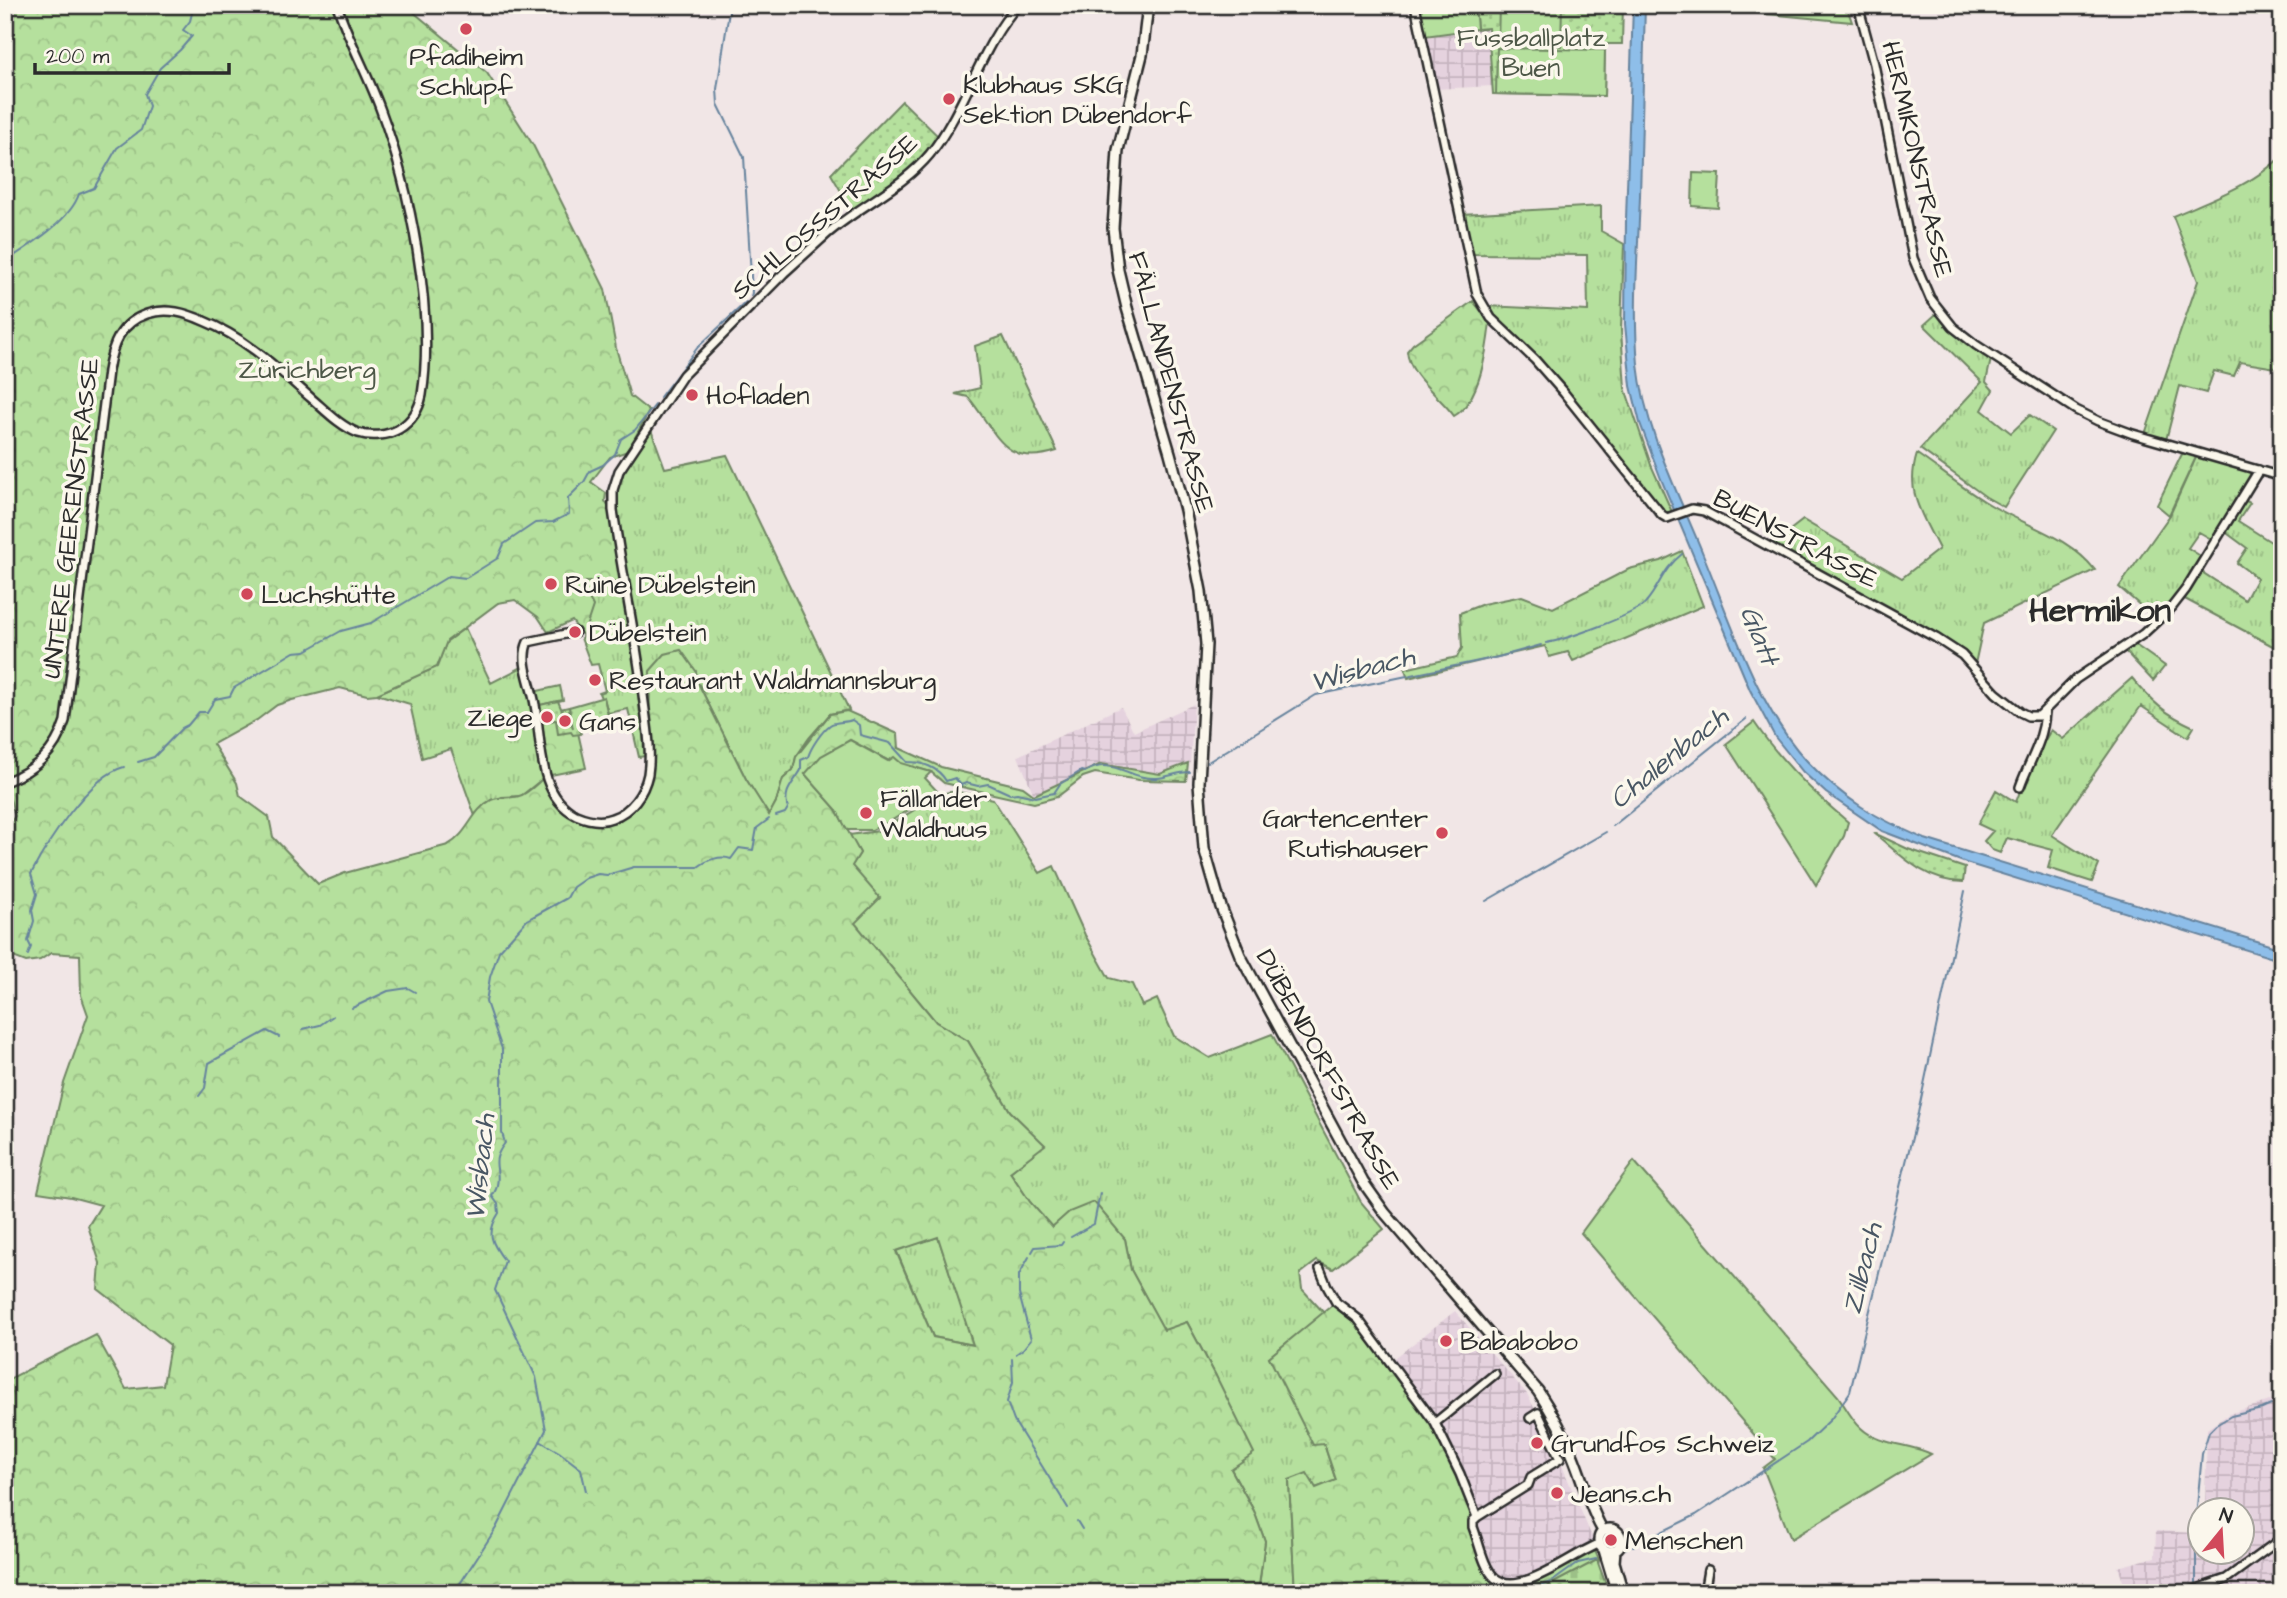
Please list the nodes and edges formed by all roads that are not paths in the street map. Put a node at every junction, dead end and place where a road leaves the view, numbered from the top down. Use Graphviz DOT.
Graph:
graph roads {
  1 [pos="337,5"];
  2 [pos="1018,5"];
  3 [pos="1148,5"];
  4 [pos="1415,5"];
  5 [pos="1858,5"];
  6 [pos="2259,470"];
  7 [pos="2282,477"];
  8 [pos="575,632"];
  9 [pos="2045,712"];
  10 [pos="1199,771"];
  11 [pos="5,782"];
  12 [pos="2020,787"];
  13 [pos="1320,1269"];
  14 [pos="1495,1374"];
  15 [pos="1530,1418"];
  16 [pos="1434,1423"];
  17 [pos="1477,1517"];
  18 [pos="1603,1531"];
  19 [pos="2282,1538"];
  20 [pos="1602,1547"];
  21 [pos="1615,1550"];
  22 [pos="1707,1570"];
  23 [pos="2187,1592"];
  24 [pos="1617,1593"];
  25 [pos="1623,1593"];
  26 [pos="1704,1593"];
  1 -- 11 [label="street, UNTERE GEERENSTRASSE"];
  2 -- 8 [label="street, SCHLOSSSTRASSE"];
  3 -- 10 [label="main road, FÄLLANDENSTRASSE"];
  4 -- 9 [label="street, BUENSTRASSE"];
  5 -- 6 [label="street, HERMIKONSTRASSE"];
  6 -- 7 [label="street, HERMIKONSTRASSE"];
  6 -- 9 [label="street"];
  9 -- 12 [label="street"];
  10 -- 18 [label="main road, DÜBENDORFSTRASSE"];
  13 -- 16 [label="street"];
  14 -- 16 [label="street"];
  15 -- 17 [label="street"];
  16 -- 17 [label="street"];
  17 -- 20 [label="street"];
  18 -- 20 [label="main road"];
  18 -- 21 [label="main road, DÜBENDORFSTRASSE"];
  19 -- 23 [label="street"];
  20 -- 21 [label="main road"];
  20 -- 24 [label="main road"];
  21 -- 25 [label="main road, DÜBENDORFSTRASSE"];
  22 -- 26 [label="street"];
}
